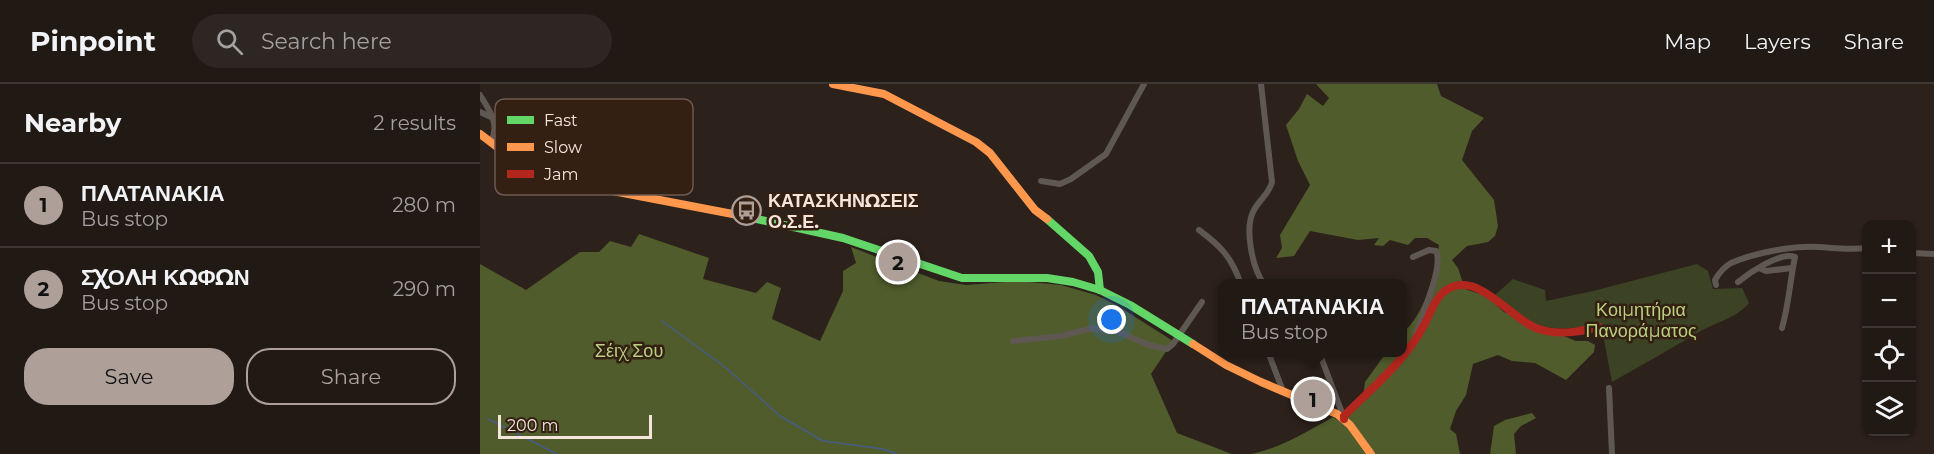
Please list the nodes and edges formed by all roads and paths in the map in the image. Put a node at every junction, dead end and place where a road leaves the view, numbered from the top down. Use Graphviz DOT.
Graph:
graph roads {
  1 [pos="833,84"];
  2 [pos="1144,84"];
  3 [pos="1261,84"];
  4 [pos="480,95"];
  5 [pos="480,112"];
  6 [pos="494,121"];
  7 [pos="480,134"];
  8 [pos="491,142"];
  9 [pos="495,145"];
  10 [pos="1041,181"];
  11 [pos="637,195"];
  12 [pos="1199,230"];
  13 [pos="1862,249"];
  14 [pos="1916,253"];
  15 [pos="1934,254"];
  16 [pos="1413,256"];
  17 [pos="1758,268"];
  18 [pos="1792,268"];
  19 [pos="1239,279"];
  20 [pos="1261,279"];
  21 [pos="1738,282"];
  22 [pos="1716,285"];
  23 [pos="1100,291"];
  24 [pos="1202,302"];
  25 [pos="1599,327"];
  26 [pos="1782,327"];
  27 [pos="1179,335"];
  28 [pos="1013,341"];
  29 [pos="1414,341"];
  30 [pos="1407,350"];
  31 [pos="1270,357"];
  32 [pos="1321,357"];
  33 [pos="1402,357"];
  34 [pos="1609,388"];
  35 [pos="1283,391"];
  36 [pos="1344,419"];
  37 [pos="1371,454"];
  38 [pos="1612,454"];
  1 -- 23 [label="main road"];
  2 -- 10 [label="street"];
  3 -- 20 [label="street"];
  4 -- 6 [label="street"];
  5 -- 6 [label="street"];
  6 -- 8 [label="street"];
  7 -- 8 [label="main road"];
  8 -- 9 [label="main road"];
  11 -- 23 [label="main road"];
  12 -- 19 [label="street"];
  13 -- 22 [label="street"];
  14 -- 15 [label="street"];
  16 -- 29 [label="street"];
  17 -- 18 [label="street"];
  17 -- 18 [label="street"];
  17 -- 21 [label="street"];
  18 -- 26 [label="street"];
  23 -- 27 [label="main road"];
  24 -- 27 [label="street"];
  25 -- 29 [label="main road"];
  27 -- 28 [label="street"];
  27 -- 35 [label="main road"];
  29 -- 30 [label="main road"];
  31 -- 35 [label="street"];
  32 -- 36 [label="street"];
  33 -- 36 [label="main road"];
  34 -- 38 [label="street"];
  35 -- 36 [label="main road"];
  36 -- 37 [label="main road"];
}
